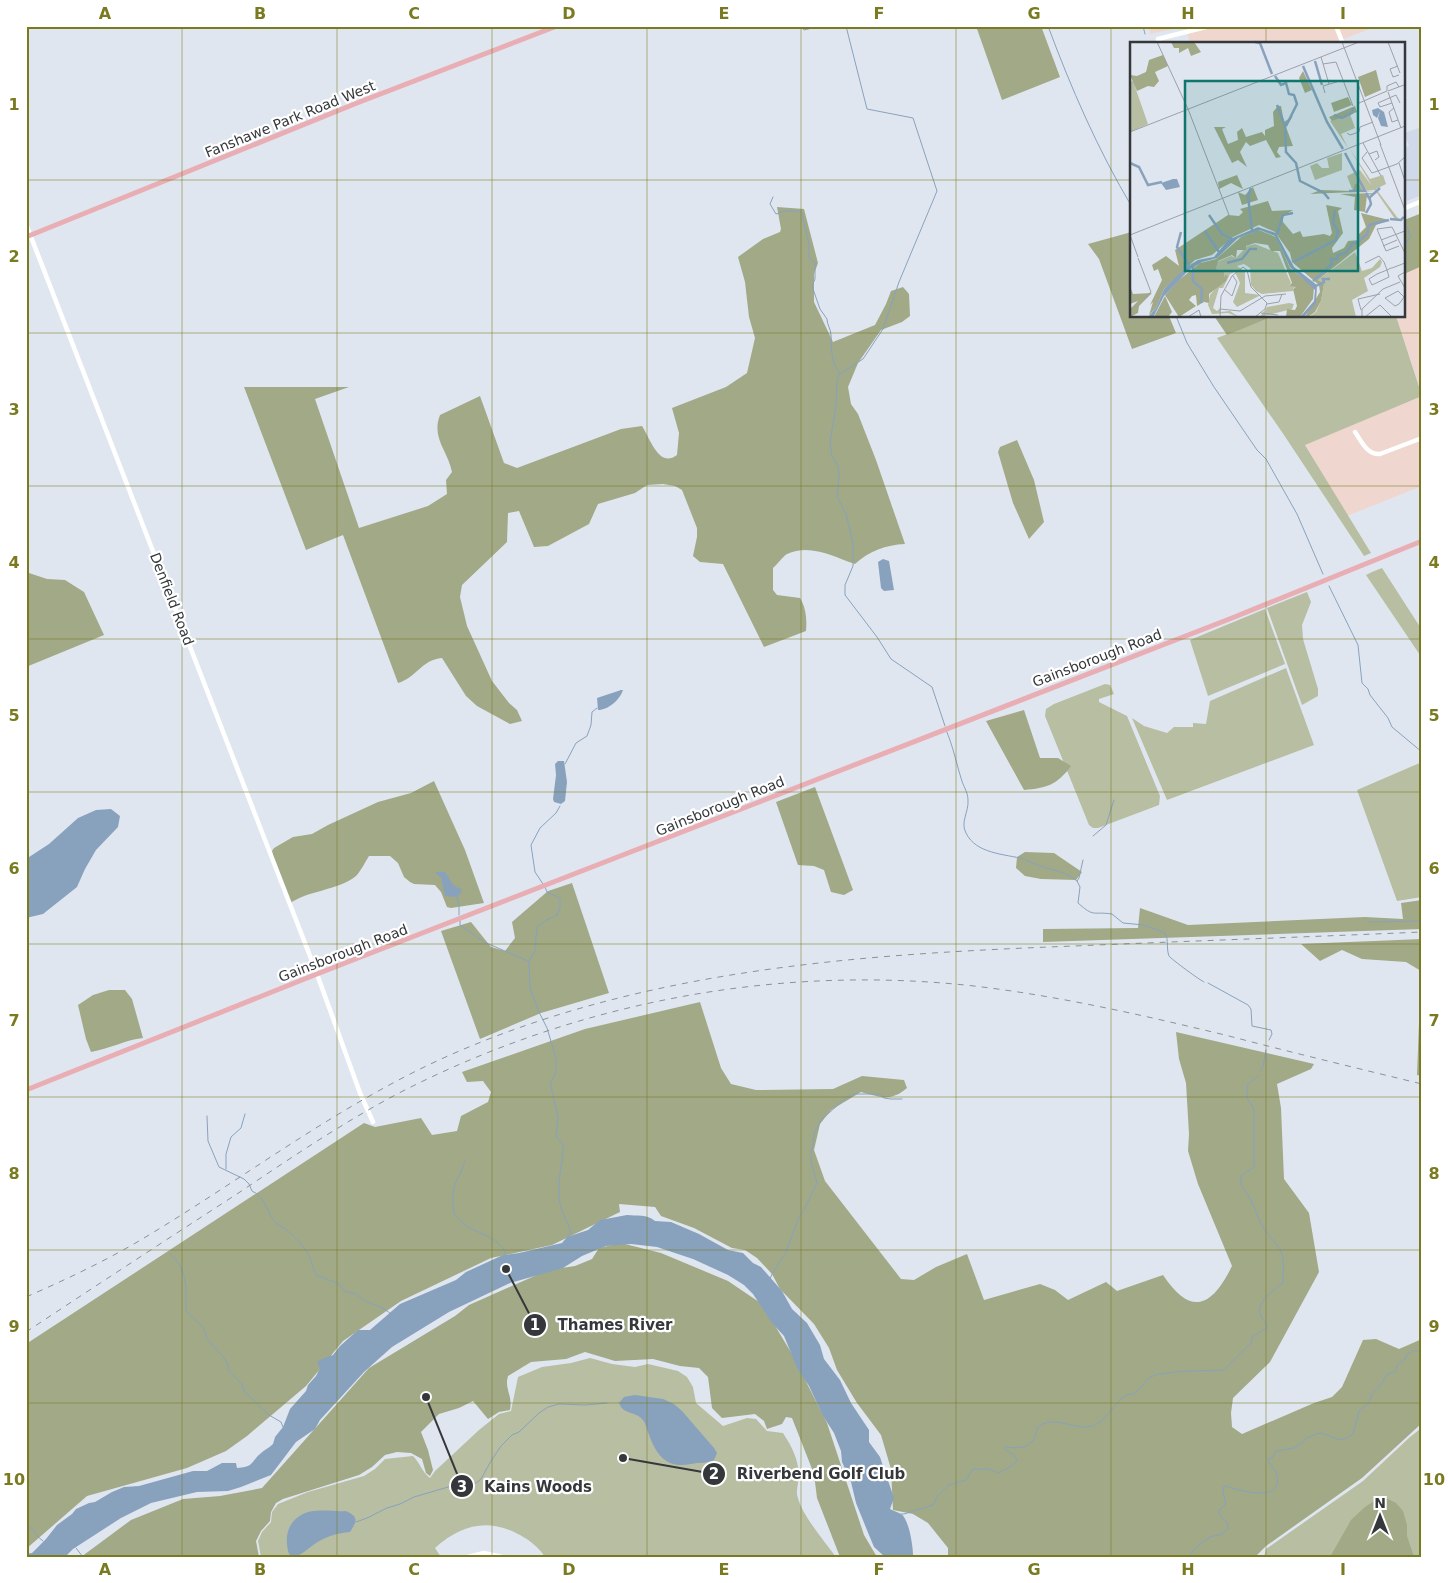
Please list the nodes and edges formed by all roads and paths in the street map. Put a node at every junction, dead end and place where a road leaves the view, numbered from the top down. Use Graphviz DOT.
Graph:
graph roads {
  1 [pos="557,26"];
  2 [pos="1210,26"];
  3 [pos="1336,26"];
  4 [pos="1201,27"];
  5 [pos="1159,42"];
  6 [pos="1342,42"];
  7 [pos="1422,201"];
  8 [pos="1406,207"];
  9 [pos="26,224"];
  10 [pos="29,236"];
  11 [pos="1356,432"];
  12 [pos="1422,438"];
  13 [pos="1422,541"];
  14 [pos="317,974"];
  15 [pos="26,1090"];
  16 [pos="373,1122"];
  17 [pos="468,1557"];
  18 [pos="502,1557"];
  1 -- 10 [label="main road, Fanshawe Park Road West"];
  2 -- 4 [label="street"];
  3 -- 6 [label="street"];
  4 -- 5 [label="street"];
  7 -- 8 [label="street"];
  9 -- 10 [label="street, Denfield Road"];
  10 -- 14 [label="street, Denfield Road"];
  11 -- 12 [label="street"];
  13 -- 14 [label="main road, Gainsborough Road"];
  14 -- 15 [label="main road, Gainsborough Road"];
  14 -- 16 [label="street, Denfield Road"];
  17 -- 18 [label="street"];
}
